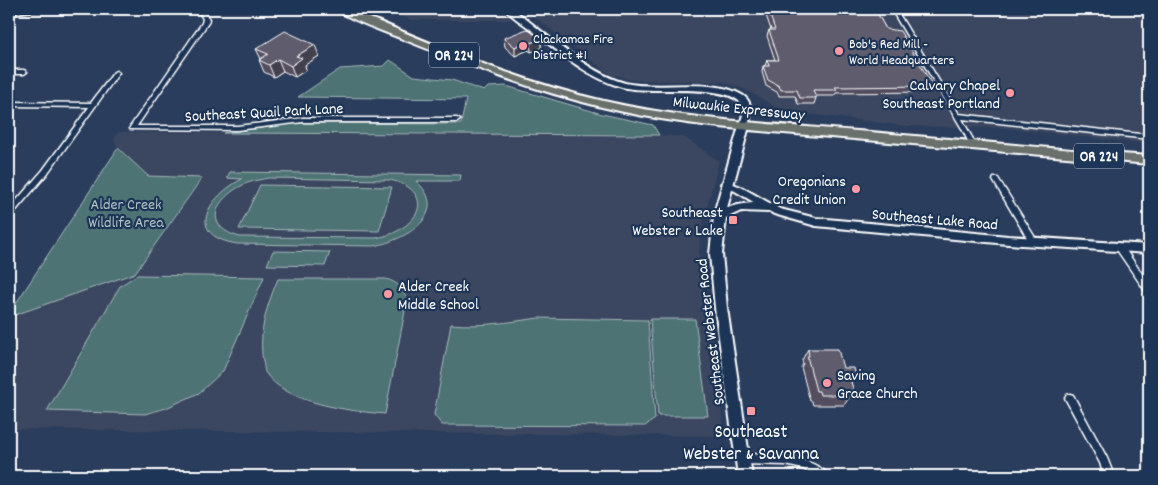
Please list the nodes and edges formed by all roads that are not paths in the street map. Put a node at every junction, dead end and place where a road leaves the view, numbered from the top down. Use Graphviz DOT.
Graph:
graph roads {
  1 [pos="86,9"];
  2 [pos="189,9"];
  3 [pos="341,9"];
  4 [pos="509,9"];
  5 [pos="893,9"];
  6 [pos="9,12"];
  7 [pos="9,72"];
  8 [pos="24,72"];
  9 [pos="116,73"];
  10 [pos="9,104"];
  11 [pos="92,105"];
  12 [pos="957,116"];
  13 [pos="457,120"];
  14 [pos="744,126"];
  15 [pos="1149,136"];
  16 [pos="973,145"];
  17 [pos="1149,160"];
  18 [pos="996,180"];
  19 [pos="726,184"];
  20 [pos="768,208"];
  21 [pos="9,213"];
  22 [pos="720,216"];
  23 [pos="1033,241"];
  24 [pos="1120,248"];
  25 [pos="1149,249"];
  26 [pos="1149,290"];
  27 [pos="1070,398"];
  28 [pos="743,459"];
  29 [pos="746,476"];
  30 [pos="824,476"];
  31 [pos="1109,476"];
  1 -- 6 [label="street"];
  2 -- 13 [label="street, Southeast Quail Park Lane"];
  3 -- 14 [label="highway, Milwaukie Expressway / OR 224"];
  4 -- 14 [label="street"];
  5 -- 12 [label="street"];
  7 -- 8 [label="street"];
  9 -- 11 [label="street"];
  10 -- 11 [label="street"];
  11 -- 21 [label="street"];
  12 -- 15 [label="street"];
  12 -- 16 [label="street"];
  14 -- 16 [label="highway, Milwaukie Expressway / OR 224"];
  14 -- 19 [label="main road, Southeast Webster Road"];
  16 -- 17 [label="highway, Milwaukie Expressway / OR 224"];
  18 -- 23 [label="street"];
  19 -- 20 [label="street, Southeast Lake Road"];
  19 -- 22 [label="main road, Southeast Webster Road"];
  20 -- 22 [label="main road"];
  20 -- 23 [label="street, Southeast Lake Road"];
  22 -- 28 [label="main road, Southeast Webster Road"];
  23 -- 24 [label="street, Southeast Lake Road"];
  24 -- 25 [label="street, Southeast Lake Road"];
  24 -- 26 [label="street"];
  27 -- 31 [label="street"];
  28 -- 29 [label="main road, Southeast Webster Road"];
  28 -- 30 [label="street"];
}
